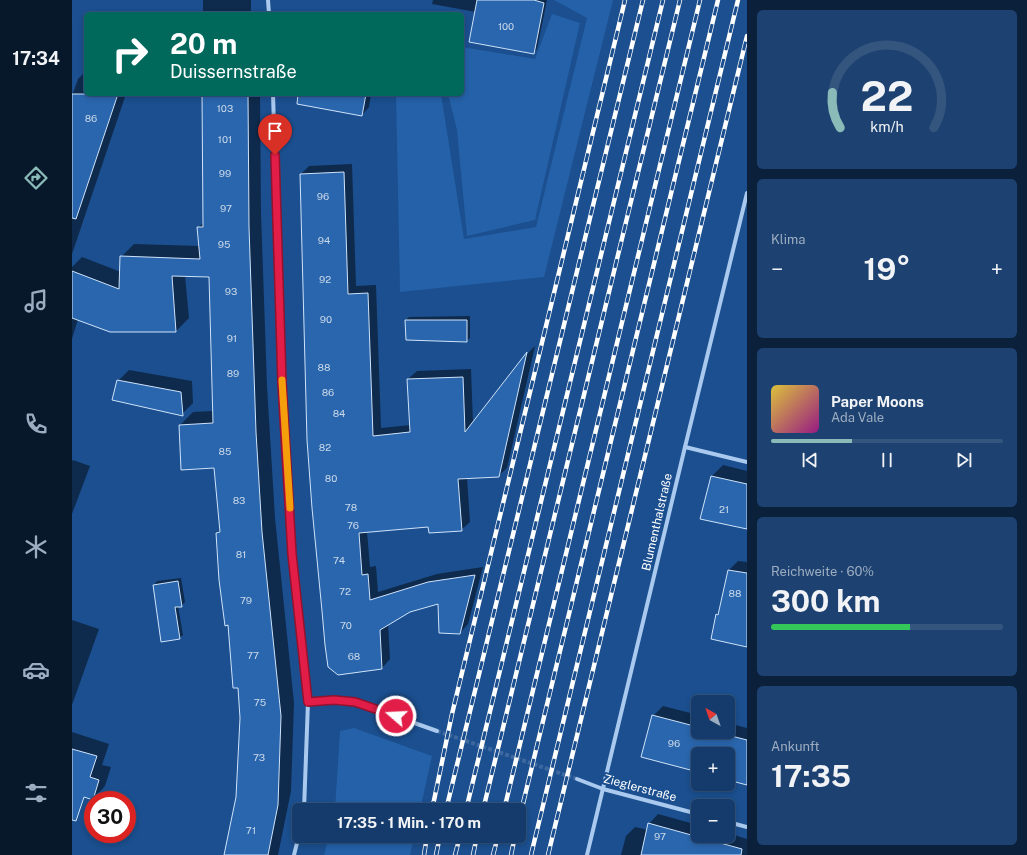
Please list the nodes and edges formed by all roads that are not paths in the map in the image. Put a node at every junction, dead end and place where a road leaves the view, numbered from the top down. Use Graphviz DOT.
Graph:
graph roads {
  1 [pos="268,0"];
  2 [pos="269,12"];
  3 [pos="273,96"];
  4 [pos="747,193"];
  5 [pos="685,447"];
  6 [pos="747,462"];
  7 [pos="308,702"];
  8 [pos="438,731"];
  9 [pos="577,779"];
  10 [pos="603,789"];
  11 [pos="304,803"];
  12 [pos="691,812"];
  13 [pos="735,824"];
  14 [pos="747,827"];
  15 [pos="297,843"];
  16 [pos="294,855"];
  17 [pos="587,855"];
  1 -- 2 [label="street"];
  3 -- 7 [label="street"];
  4 -- 5 [label="street, Blumenthalstraße"];
  5 -- 6 [label="street"];
  5 -- 10 [label="street, Blumenthalstraße"];
  7 -- 8 [label="street"];
  7 -- 11 [label="street"];
  9 -- 10 [label="street, Zieglerstraße"];
  10 -- 12 [label="street, Zieglerstraße"];
  10 -- 17 [label="street, Blumenthalstraße"];
  13 -- 14 [label="street"];
  15 -- 16 [label="street"];
}
